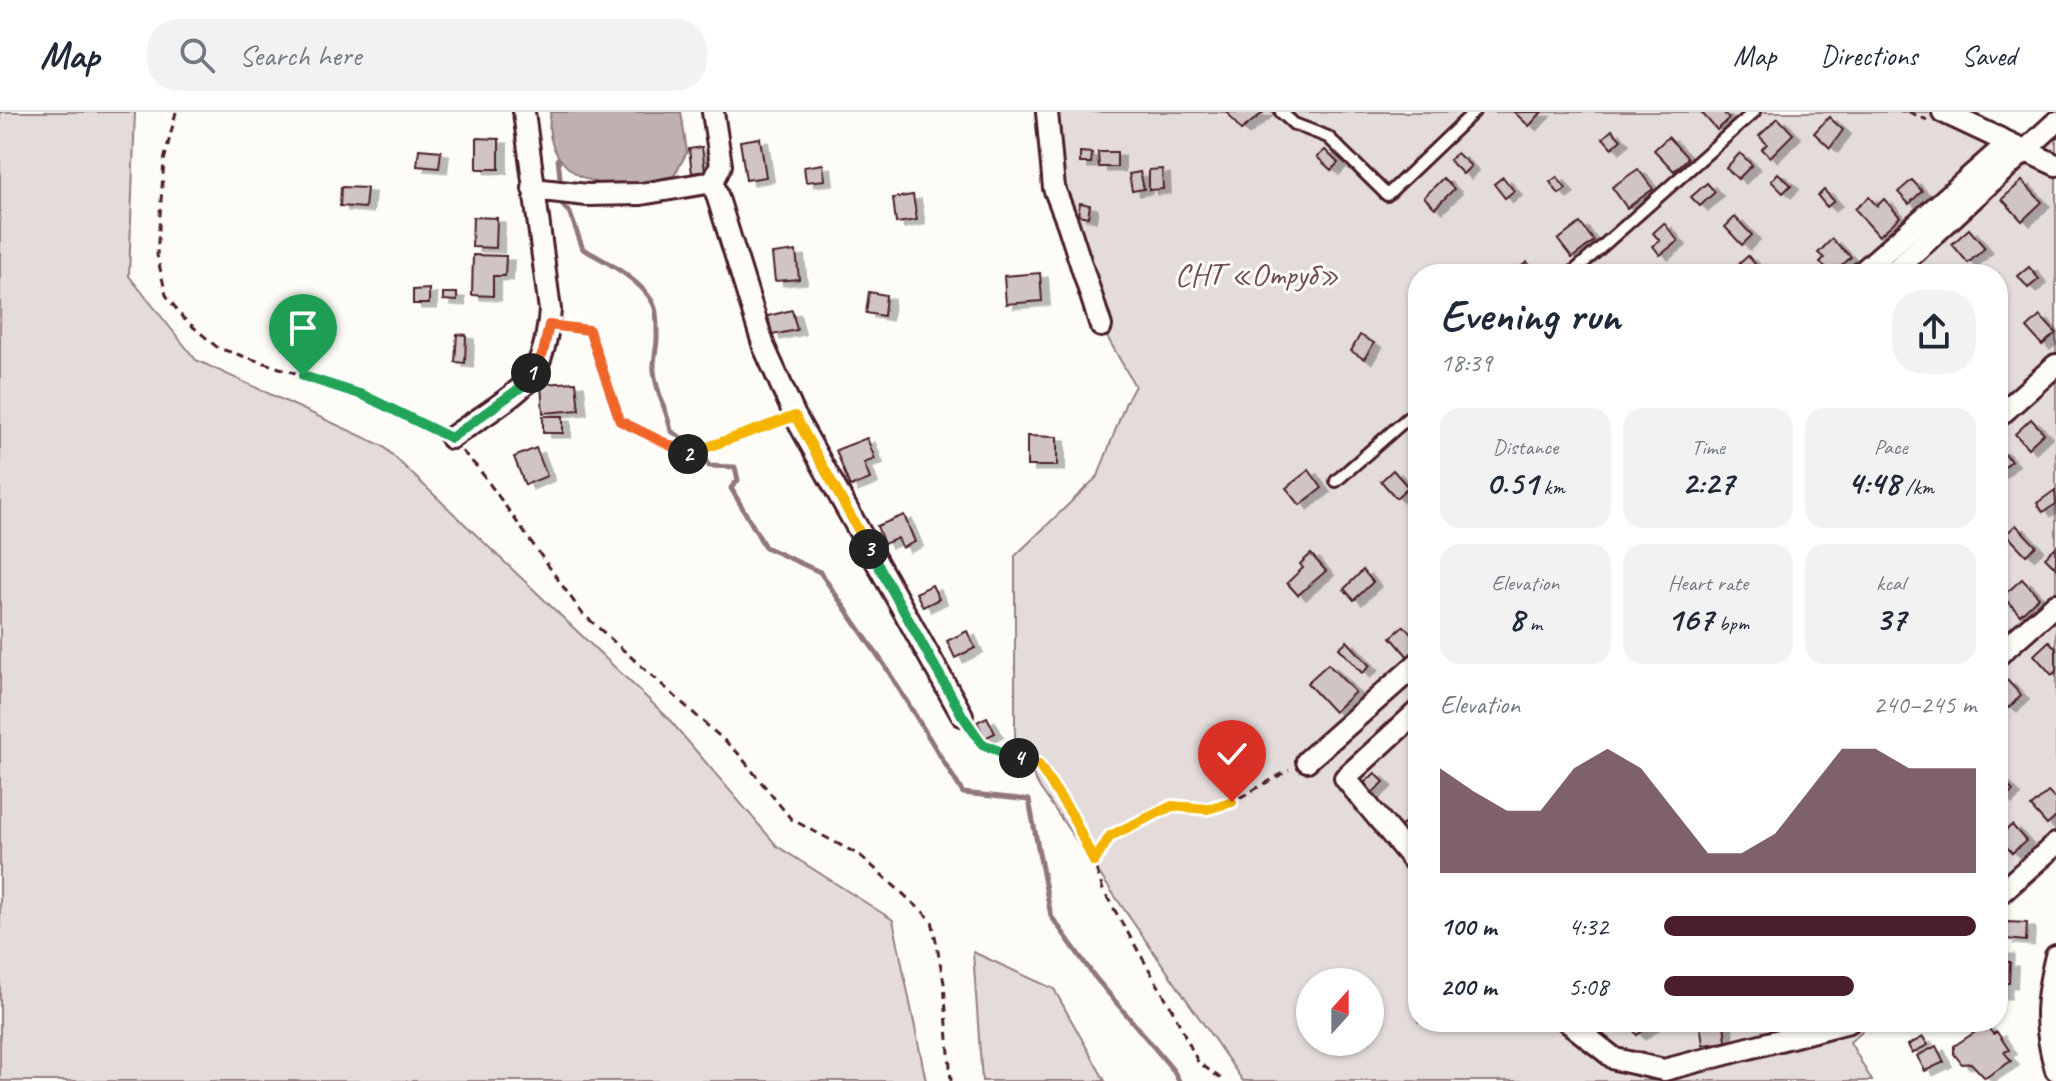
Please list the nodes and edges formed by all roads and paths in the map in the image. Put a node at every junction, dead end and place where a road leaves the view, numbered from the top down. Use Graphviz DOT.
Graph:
graph roads {
  1 [pos="176,112"];
  2 [pos="524,112"];
  3 [pos="713,112"];
  4 [pos="1047,112"];
  5 [pos="1281,112"];
  6 [pos="1474,112"];
  7 [pos="1754,112"];
  8 [pos="1943,112"];
  9 [pos="2056,122"];
  10 [pos="2015,148"];
  11 [pos="2056,165"];
  12 [pos="713,182"];
  13 [pos="533,189"];
  14 [pos="1582,264"];
  15 [pos="1872,264"];
  16 [pos="1901,264"];
  17 [pos="549,325"];
  18 [pos="1101,326"];
  19 [pos="2056,365"];
  20 [pos="2008,408"];
  21 [pos="795,416"];
  22 [pos="1408,418"];
  23 [pos="451,438"];
  24 [pos="1336,481"];
  25 [pos="2056,604"];
  26 [pos="2008,646"];
  27 [pos="1408,672"];
  28 [pos="962,715"];
  29 [pos="1408,720"];
  30 [pos="1307,761"];
  31 [pos="2056,844"];
  32 [pos="1408,854"];
  33 [pos="1094,862"];
  34 [pos="2008,886"];
  35 [pos="2056,956"];
  36 [pos="1585,1032"];
  37 [pos="1810,1032"];
  38 [pos="2056,1070"];
  39 [pos="951,1081"];
  40 [pos="1224,1081"];
  1 -- 23 [label="path"];
  2 -- 13 [label="street"];
  3 -- 12 [label="street"];
  4 -- 18 [label="street"];
  5 -- 6 [label="lane"];
  7 -- 14 [label="lane"];
  8 -- 10 [label="street"];
  9 -- 10 [label="street"];
  10 -- 11 [label="street"];
  10 -- 15 [label="street"];
  10 -- 16 [label="street"];
  12 -- 13 [label="street"];
  12 -- 21 [label="street"];
  13 -- 17 [label="street"];
  17 -- 21 [label="path"];
  17 -- 23 [label="street"];
  19 -- 20 [label="street"];
  21 -- 28 [label="street"];
  22 -- 24 [label="lane"];
  23 -- 39 [label="path"];
  25 -- 26 [label="street"];
  27 -- 30 [label="street"];
  28 -- 33 [label="path"];
  29 -- 32 [label="street"];
  30 -- 33 [label="path"];
  31 -- 34 [label="street"];
  33 -- 40 [label="path"];
  35 -- 38 [label="street"];
  36 -- 37 [label="street"];
}
